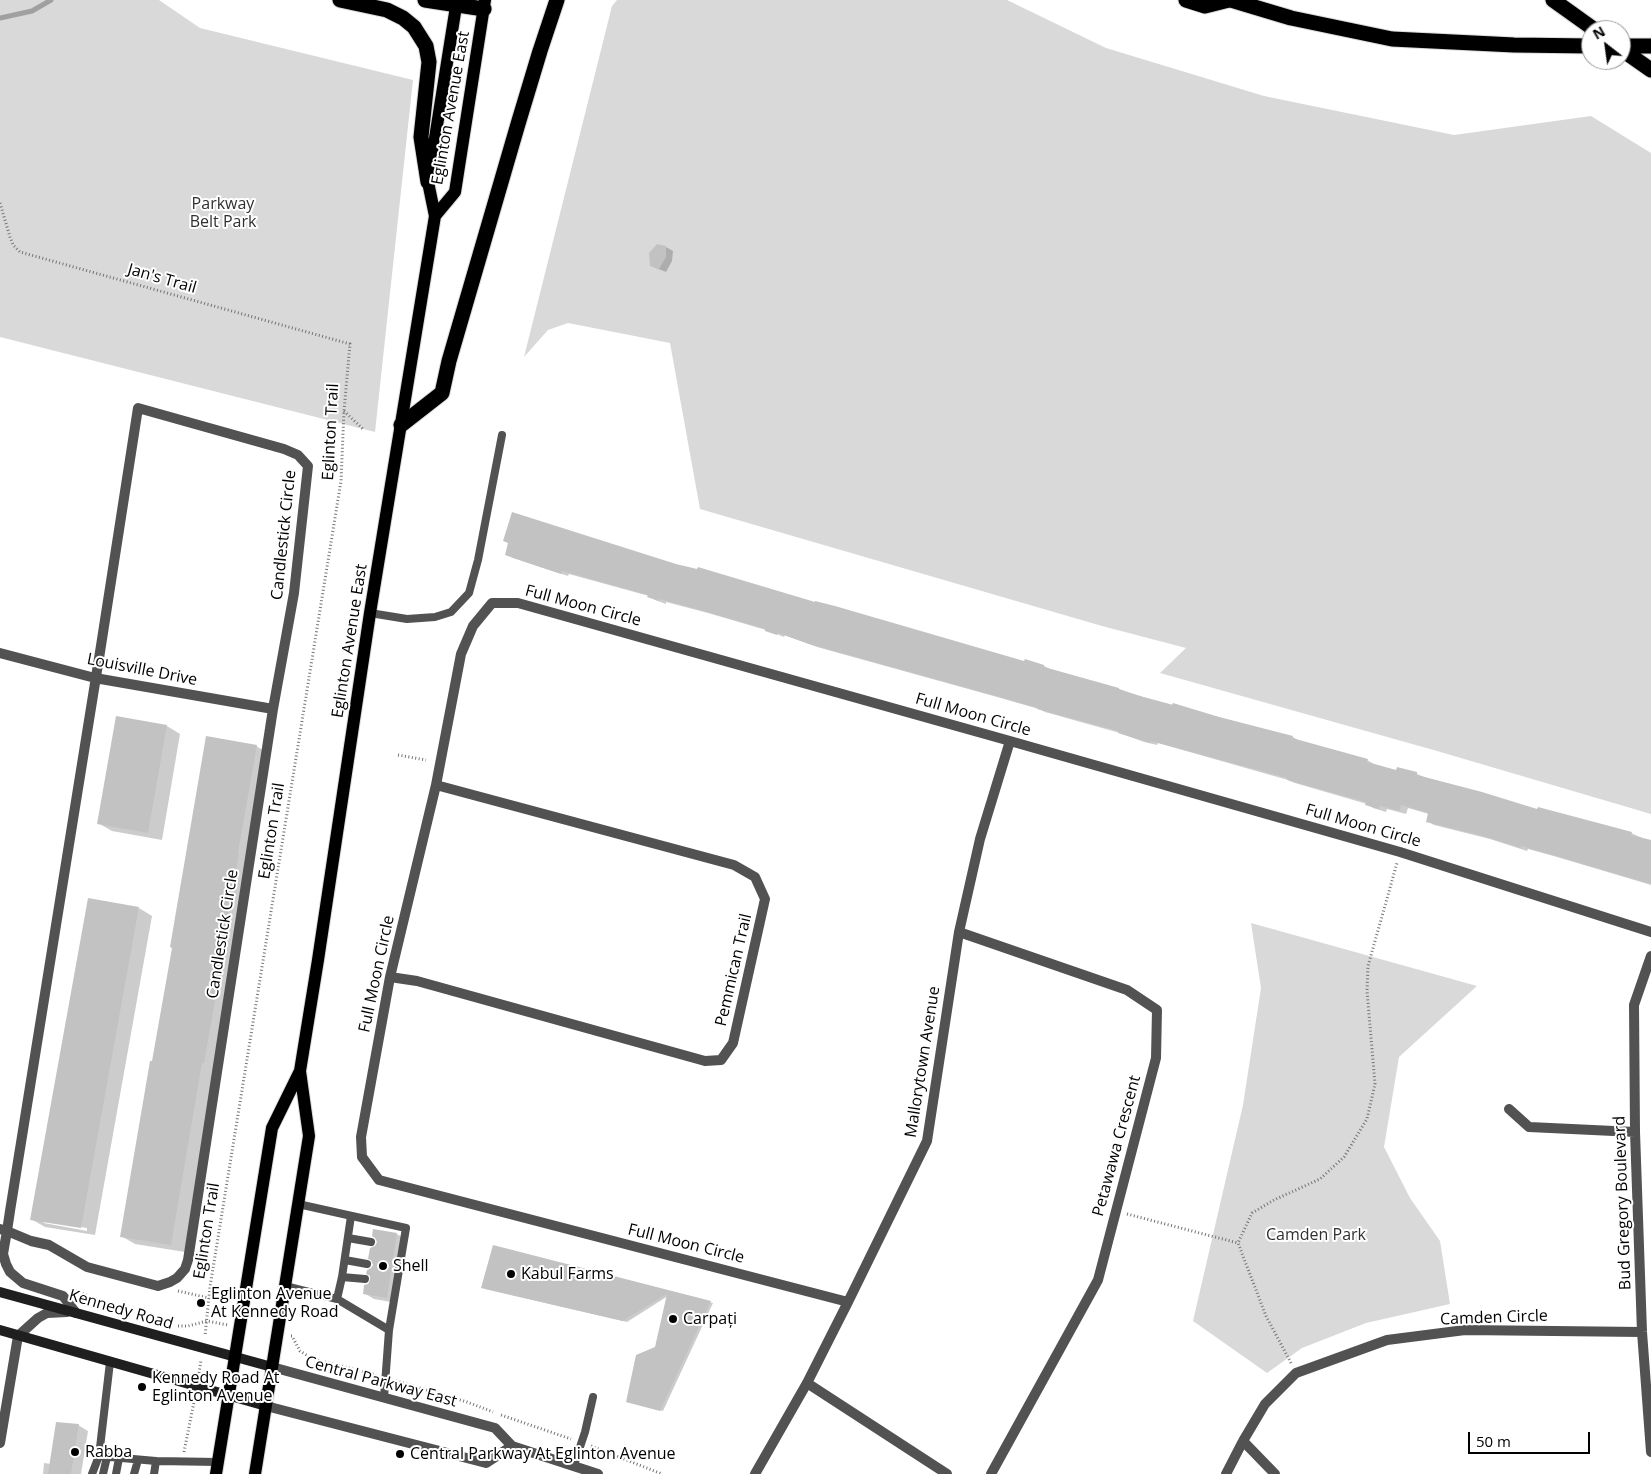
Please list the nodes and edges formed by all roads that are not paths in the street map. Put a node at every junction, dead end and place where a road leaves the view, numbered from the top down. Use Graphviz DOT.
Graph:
graph roads {
  1 [pos="340,0"];
  2 [pos="424,0"];
  3 [pos="557,0"];
  4 [pos="1186,0"];
  5 [pos="1230,0"];
  6 [pos="1553,0"];
  7 [pos="457,2"];
  8 [pos="484,5"];
  9 [pos="1581,20"];
  10 [pos="1581,46"];
  11 [pos="1651,46"];
  12 [pos="1631,47"];
  13 [pos="1631,55"];
  14 [pos="1651,70"];
  15 [pos="428,182"];
  16 [pos="435,216"];
  17 [pos="401,425"];
  18 [pos="502,435"];
  19 [pos="370,613"];
  20 [pos="3,654"];
  21 [pos="96,678"];
  22 [pos="273,709"];
  23 [pos="1010,741"];
  24 [pos="436,785"];
  25 [pos="959,932"];
  26 [pos="1651,932"];
  27 [pos="1651,956"];
  28 [pos="390,977"];
  29 [pos="300,1071"];
  30 [pos="1509,1109"];
  31 [pos="1635,1132"];
  32 [pos="298,1204"];
  33 [pos="351,1216"];
  34 [pos="3,1230"];
  35 [pos="348,1238"];
  36 [pos="371,1242"];
  37 [pos="1,1255"];
  38 [pos="345,1260"];
  39 [pos="368,1264"];
  40 [pos="392,1268"];
  41 [pos="400,1268"];
  42 [pos="342,1277"];
  43 [pos="365,1279"];
  44 [pos="389,1283"];
  45 [pos="398,1284"];
  46 [pos="285,1286"];
  47 [pos="0,1292"];
  48 [pos="337,1298"];
  49 [pos="848,1302"];
  50 [pos="76,1313"];
  51 [pos="0,1330"];
  52 [pos="389,1330"];
  53 [pos="1642,1332"];
  54 [pos="18,1336"];
  55 [pos="235,1357"];
  56 [pos="110,1362"];
  57 [pos="272,1367"];
  58 [pos="807,1383"];
  59 [pos="229,1395"];
  60 [pos="593,1397"];
  61 [pos="384,1398"];
  62 [pos="266,1406"];
  63 [pos="1243,1441"];
  64 [pos="0,1444"];
  65 [pos="512,1446"];
  66 [pos="1651,1452"];
  67 [pos="103,1456"];
  68 [pos="118,1458"];
  69 [pos="138,1460"];
  70 [pos="156,1461"];
  71 [pos="574,1465"];
  72 [pos="217,1468"];
  73 [pos="92,1474"];
  74 [pos="103,1474"];
  75 [pos="116,1474"];
  76 [pos="134,1474"];
  77 [pos="154,1474"];
  78 [pos="255,1474"];
  79 [pos="598,1474"];
  80 [pos="755,1474"];
  81 [pos="947,1474"];
  82 [pos="991,1474"];
  83 [pos="1226,1474"];
  84 [pos="1275,1474"];
  1 -- 15 [label="highway"];
  2 -- 7 [label="highway"];
  3 -- 17 [label="highway"];
  4 -- 5 [label="highway"];
  5 -- 10 [label="highway"];
  6 -- 9 [label="highway"];
  7 -- 8 [label="highway"];
  7 -- 15 [label="main road, Eglinton Avenue East"];
  8 -- 16 [label="main road, Eglinton Avenue East"];
  11 -- 12 [label="highway"];
  13 -- 14 [label="highway"];
  15 -- 16 [label="main road, Eglinton Avenue East"];
  16 -- 17 [label="main road, Eglinton Avenue East"];
  17 -- 19 [label="main road, Eglinton Avenue East"];
  18 -- 19 [label="lane"];
  19 -- 29 [label="main road, Eglinton Avenue East"];
  20 -- 21 [label="street, Louisville Drive"];
  21 -- 22 [label="street, Louisville Drive"];
  21 -- 22 [label="street, Candlestick Circle"];
  21 -- 34 [label="street, Candlestick Circle"];
  22 -- 34 [label="street, Candlestick Circle"];
  23 -- 24 [label="street, Full Moon Circle"];
  23 -- 25 [label="street, Mallorytown Avenue"];
  23 -- 26 [label="street, Full Moon Circle"];
  24 -- 28 [label="street, Full Moon Circle"];
  24 -- 28 [label="street, Pemmican Trail"];
  25 -- 49 [label="street, Mallorytown Avenue"];
  25 -- 82 [label="street, Petawawa Crescent"];
  27 -- 31 [label="street, Bud Gregory Boulevard"];
  28 -- 49 [label="street, Full Moon Circle"];
  29 -- 32 [label="main road, Eglinton Avenue East"];
  29 -- 55 [label="main road, Eglinton Avenue East"];
  30 -- 31 [label="street"];
  31 -- 53 [label="street, Bud Gregory Boulevard"];
  32 -- 33 [label="lane"];
  32 -- 46 [label="main road, Eglinton Avenue East"];
  33 -- 35 [label="lane"];
  33 -- 41 [label="lane"];
  34 -- 37 [label="street, Candlestick Circle"];
  35 -- 36 [label="lane"];
  35 -- 38 [label="lane"];
  37 -- 50 [label="street, Candlestick Circle"];
  38 -- 39 [label="lane"];
  38 -- 42 [label="lane"];
  40 -- 41 [label="lane"];
  41 -- 45 [label="lane"];
  42 -- 43 [label="lane"];
  42 -- 48 [label="lane"];
  44 -- 45 [label="lane"];
  45 -- 52 [label="lane"];
  46 -- 48 [label="lane"];
  46 -- 57 [label="main road, Eglinton Avenue East"];
  47 -- 50 [label="main road, Kennedy Road"];
  48 -- 52 [label="lane"];
  49 -- 58 [label="street, Mallorytown Avenue"];
  50 -- 54 [label="street"];
  50 -- 55 [label="main road, Kennedy Road"];
  51 -- 54 [label="main road"];
  52 -- 61 [label="lane"];
  53 -- 63 [label="street, Camden Circle"];
  53 -- 66 [label="street, Bud Gregory Boulevard"];
  54 -- 56 [label="main road"];
  54 -- 64 [label="street"];
  55 -- 57 [label="main road, Central Parkway East"];
  55 -- 59 [label="main road, Eglinton Avenue East"];
  56 -- 59 [label="main road"];
  56 -- 67 [label="lane"];
  57 -- 61 [label="street, Central Parkway East"];
  57 -- 62 [label="main road, Eglinton Avenue East"];
  58 -- 80 [label="street, Mallorytown Avenue"];
  58 -- 81 [label="street"];
  59 -- 62 [label="main road"];
  59 -- 72 [label="main road, Eglinton Avenue East"];
  60 -- 71 [label="lane"];
  61 -- 65 [label="street, Central Parkway East"];
  62 -- 65 [label="street"];
  62 -- 78 [label="main road, Eglinton Avenue East"];
  63 -- 83 [label="street, Camden Circle"];
  63 -- 84 [label="street"];
  65 -- 71 [label="street, Central Parkway East"];
  67 -- 68 [label="lane"];
  67 -- 73 [label="lane"];
  67 -- 74 [label="lane"];
  68 -- 69 [label="lane"];
  68 -- 75 [label="lane"];
  69 -- 70 [label="lane"];
  69 -- 76 [label="lane"];
  70 -- 72 [label="lane"];
  70 -- 77 [label="lane"];
  71 -- 79 [label="street, Central Parkway East"];
}
